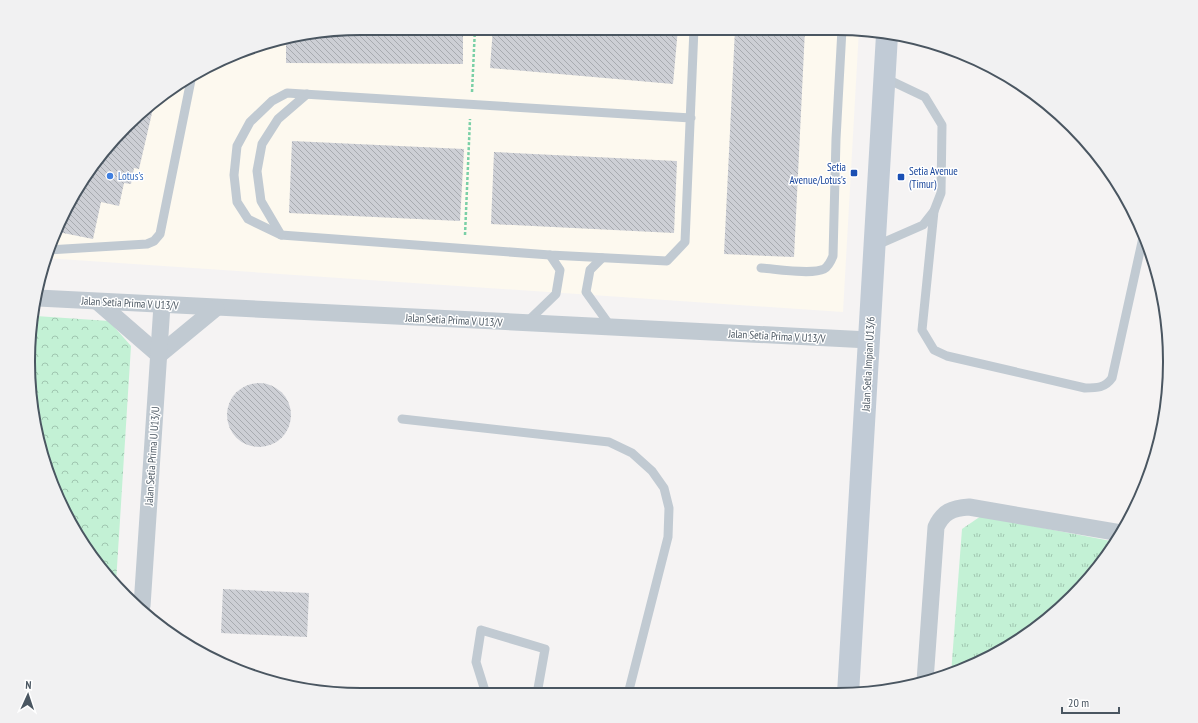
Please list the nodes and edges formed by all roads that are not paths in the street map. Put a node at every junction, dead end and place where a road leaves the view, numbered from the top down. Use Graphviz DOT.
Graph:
graph roads {
  1 [pos="694,35"];
  2 [pos="842,35"];
  3 [pos="887,39"];
  4 [pos="885,78"];
  5 [pos="190,84"];
  6 [pos="307,94"];
  7 [pos="691,118"];
  8 [pos="934,212"];
  9 [pos="282,235"];
  10 [pos="1141,245"];
  11 [pos="875,246"];
  12 [pos="55,250"];
  13 [pos="550,255"];
  14 [pos="602,258"];
  15 [pos="761,268"];
  16 [pos="41,298"];
  17 [pos="98,302"];
  18 [pos="162,305"];
  19 [pos="216,308"];
  20 [pos="526,323"];
  21 [pos="612,327"];
  22 [pos="869,340"];
  23 [pos="159,356"];
  24 [pos="402,418"];
  25 [pos="1115,532"];
  26 [pos="142,603"];
  27 [pos="925,676"];
  28 [pos="848,687"];
  29 [pos="484,688"];
  30 [pos="538,688"];
  31 [pos="630,688"];
  1 -- 7 [label="lane"];
  2 -- 15 [label="lane"];
  3 -- 4 [label="street, Jalan Setia Impian U13/6"];
  4 -- 8 [label="lane"];
  4 -- 11 [label="street, Jalan Setia Impian U13/6"];
  5 -- 12 [label="lane"];
  6 -- 7 [label="lane"];
  6 -- 9 [label="lane"];
  6 -- 9 [label="lane"];
  7 -- 14 [label="lane"];
  8 -- 10 [label="lane"];
  8 -- 11 [label="lane"];
  9 -- 13 [label="lane"];
  11 -- 22 [label="street, Jalan Setia Impian U13/6"];
  13 -- 14 [label="lane"];
  13 -- 20 [label="lane"];
  14 -- 21 [label="lane"];
  16 -- 17 [label="street, Jalan Setia Prima V U13/V"];
  17 -- 18 [label="street, Jalan Setia Prima V U13/V"];
  17 -- 23 [label="street"];
  18 -- 19 [label="street, Jalan Setia Prima V U13/V"];
  18 -- 23 [label="street, Jalan Setia Prima U U13/U"];
  19 -- 20 [label="street, Jalan Setia Prima V U13/V"];
  19 -- 23 [label="street"];
  20 -- 21 [label="street, Jalan Setia Prima V U13/V"];
  21 -- 22 [label="street, Jalan Setia Prima V U13/V"];
  22 -- 28 [label="street, Jalan Setia Impian U13/6"];
  23 -- 26 [label="street, Jalan Setia Prima U U13/U"];
  24 -- 31 [label="lane"];
  25 -- 27 [label="street"];
  29 -- 30 [label="lane"];
}
